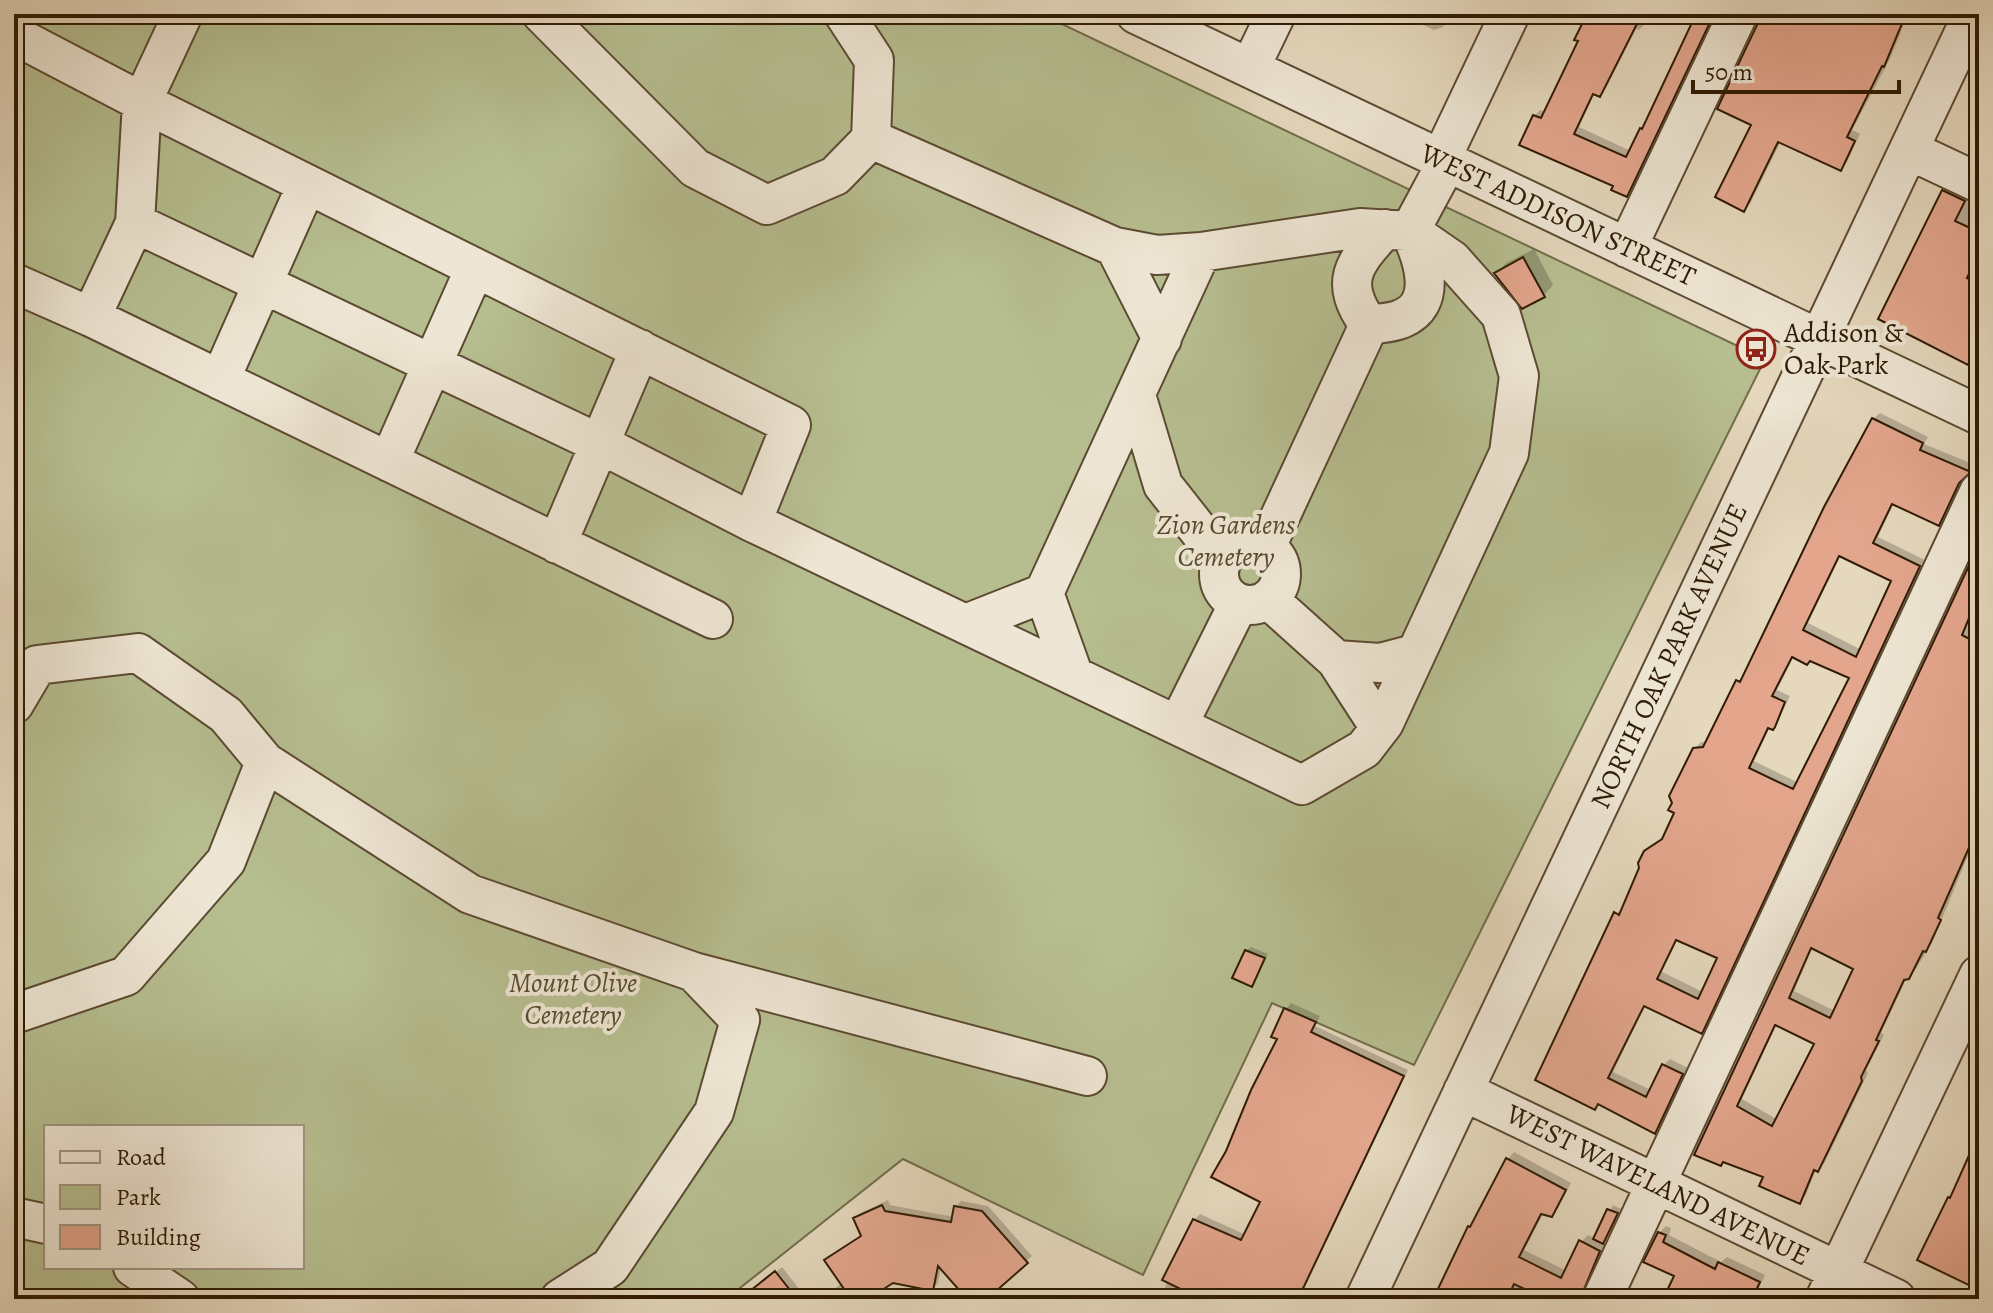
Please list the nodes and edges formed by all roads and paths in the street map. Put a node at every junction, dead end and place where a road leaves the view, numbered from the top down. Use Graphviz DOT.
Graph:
graph roads {
  1 [pos="183,14"];
  2 [pos="542,14"];
  3 [pos="844,14"];
  4 [pos="1136,14"];
  5 [pos="1276,14"];
  6 [pos="1510,14"];
  7 [pos="1738,14"];
  8 [pos="1973,14"];
  9 [pos="14,35"];
  10 [pos="1250,68"];
  11 [pos="142,102"];
  12 [pos="871,139"];
  13 [pos="1909,150"];
  14 [pos="1444,161"];
  15 [pos="1979,183"];
  16 [pos="307,184"];
  17 [pos="135,223"];
  18 [pos="1398,230"];
  19 [pos="1115,247"];
  20 [pos="1627,248"];
  21 [pos="1201,252"];
  22 [pos="475,268"];
  23 [pos="14,283"];
  24 [pos="261,283"];
  25 [pos="91,317"];
  26 [pos="1369,325"];
  27 [pos="1162,339"];
  28 [pos="1819,339"];
  29 [pos="640,349"];
  30 [pos="434,365"];
  31 [pos="220,380"];
  32 [pos="1136,395"];
  33 [pos="1979,415"];
  34 [pos="600,444"];
  35 [pos="389,462"];
  36 [pos="1979,492"];
  37 [pos="752,522"];
  38 [pos="557,544"];
  39 [pos="1266,547"];
  40 [pos="1222,560"];
  41 [pos="1044,593"];
  42 [pos="1253,601"];
  43 [pos="713,619"];
  44 [pos="968,623"];
  45 [pos="1414,654"];
  46 [pos="1336,660"];
  47 [pos="1073,674"];
  48 [pos="14,704"];
  49 [pos="1178,725"];
  50 [pos="1380,728"];
  51 [pos="265,762"];
  52 [pos="694,972"];
  53 [pos="1979,975"];
  54 [pos="14,1014"];
  55 [pos="1087,1076"];
  56 [pos="1463,1091"];
  57 [pos="1657,1184"];
  58 [pos="14,1217"];
  59 [pos="44,1224"];
  60 [pos="136,1269"];
  61 [pos="1832,1285"];
  62 [pos="180,1299"];
  63 [pos="560,1299"];
  64 [pos="1365,1299"];
  65 [pos="1602,1299"];
  66 [pos="1896,1299"];
  1 -- 11 [label="street"];
  2 -- 12 [label="street"];
  3 -- 12 [label="street"];
  4 -- 10 [label="street, WEST ADDISON STREET"];
  5 -- 10 [label="street"];
  6 -- 14 [label="street"];
  7 -- 20 [label="street"];
  8 -- 13 [label="street, NORTH OAK PARK AVENUE"];
  9 -- 11 [label="street"];
  10 -- 14 [label="street, WEST ADDISON STREET"];
  11 -- 16 [label="street"];
  11 -- 17 [label="street"];
  12 -- 19 [label="street"];
  13 -- 15 [label="street"];
  13 -- 28 [label="street, NORTH OAK PARK AVENUE"];
  14 -- 18 [label="street"];
  14 -- 20 [label="street, WEST ADDISON STREET"];
  16 -- 22 [label="street"];
  16 -- 24 [label="street"];
  17 -- 24 [label="street"];
  17 -- 25 [label="street"];
  18 -- 21 [label="street"];
  18 -- 26 [label="street"];
  18 -- 26 [label="street"];
  18 -- 45 [label="street"];
  19 -- 21 [label="street"];
  19 -- 27 [label="street"];
  20 -- 28 [label="street, WEST ADDISON STREET"];
  21 -- 27 [label="street"];
  22 -- 29 [label="street"];
  22 -- 30 [label="street"];
  23 -- 25 [label="street"];
  24 -- 30 [label="street"];
  24 -- 31 [label="street"];
  25 -- 31 [label="street"];
  26 -- 39 [label="street"];
  27 -- 32 [label="street"];
  28 -- 33 [label="street, WEST ADDISON STREET"];
  28 -- 56 [label="street, NORTH OAK PARK AVENUE"];
  29 -- 34 [label="street"];
  29 -- 37 [label="street"];
  30 -- 34 [label="street"];
  30 -- 35 [label="street"];
  31 -- 35 [label="street"];
  32 -- 40 [label="street"];
  32 -- 41 [label="street"];
  34 -- 37 [label="street"];
  34 -- 38 [label="street"];
  35 -- 38 [label="street"];
  36 -- 57 [label="street"];
  37 -- 44 [label="street"];
  38 -- 43 [label="street"];
  39 -- 40 [label="street"];
  39 -- 42 [label="street"];
  40 -- 42 [label="street"];
  41 -- 44 [label="street"];
  41 -- 47 [label="street"];
  42 -- 46 [label="street"];
  42 -- 49 [label="street"];
  44 -- 47 [label="street"];
  45 -- 46 [label="street"];
  45 -- 50 [label="street"];
  46 -- 50 [label="street"];
  47 -- 49 [label="street"];
  48 -- 51 [label="street"];
  49 -- 50 [label="street"];
  51 -- 52 [label="street"];
  51 -- 54 [label="street"];
  52 -- 55 [label="street"];
  52 -- 63 [label="street"];
  53 -- 61 [label="street"];
  56 -- 57 [label="street, WEST WAVELAND AVENUE"];
  56 -- 64 [label="street, NORTH OAK PARK AVENUE"];
  57 -- 61 [label="street, WEST WAVELAND AVENUE"];
  57 -- 65 [label="street"];
  58 -- 59 [label="street"];
  60 -- 62 [label="street"];
  61 -- 66 [label="street, WEST WAVELAND AVENUE"];
}
